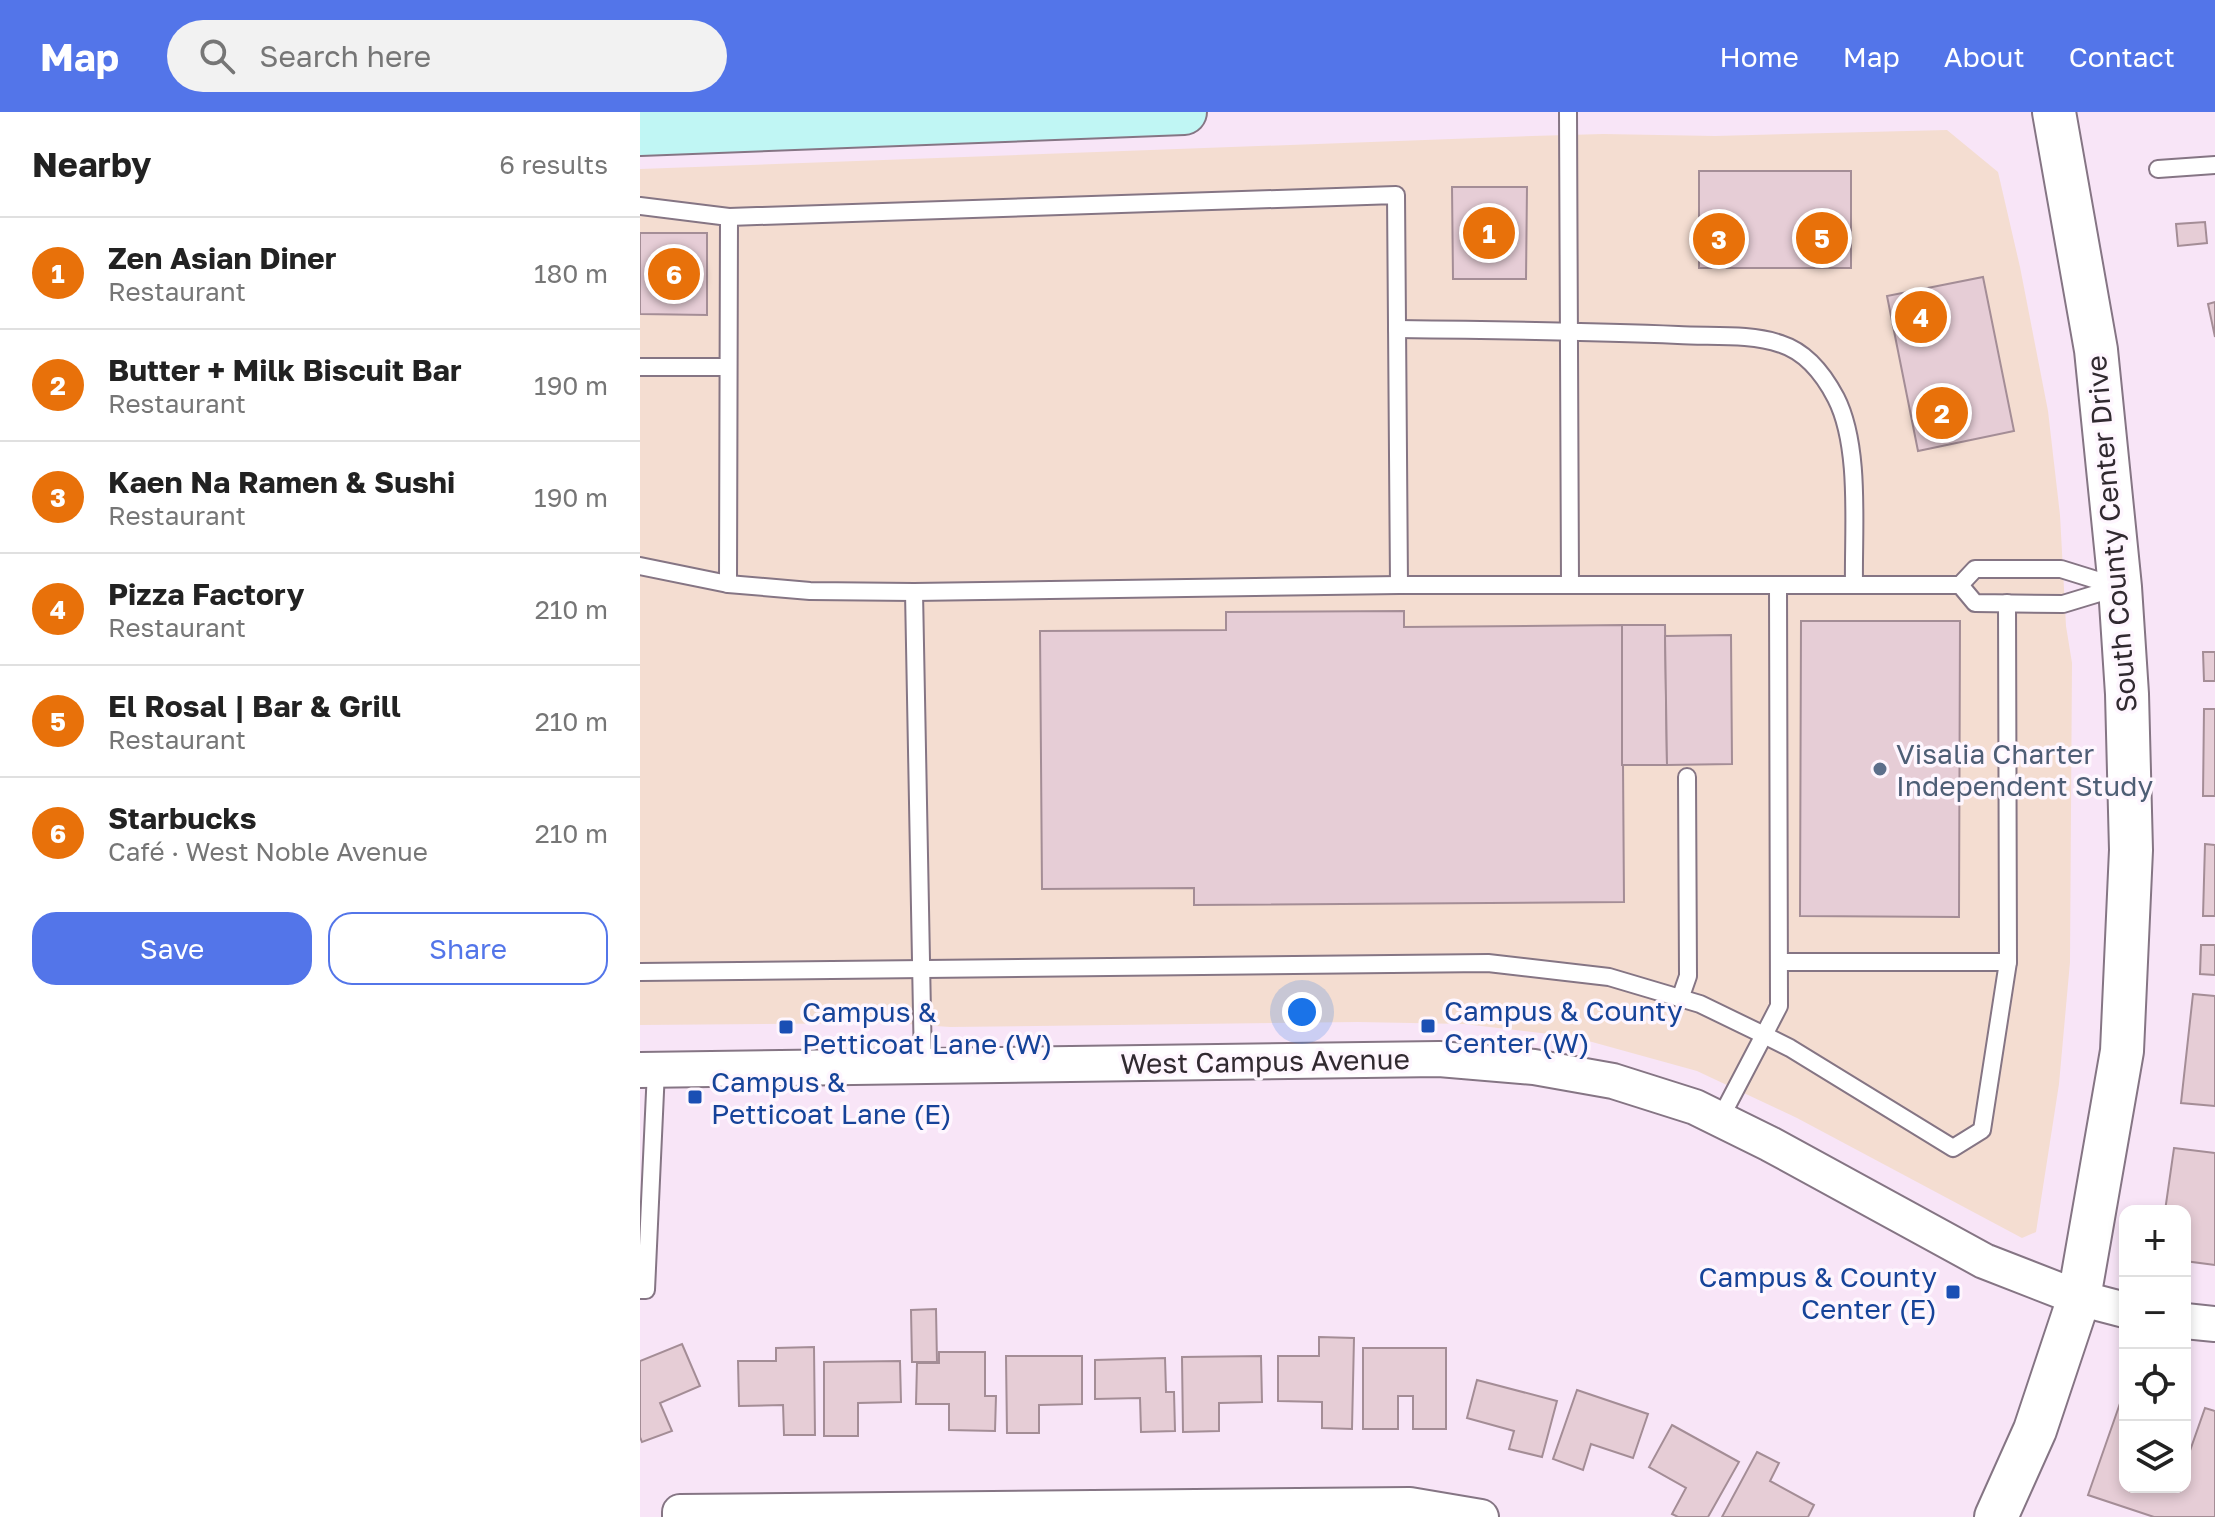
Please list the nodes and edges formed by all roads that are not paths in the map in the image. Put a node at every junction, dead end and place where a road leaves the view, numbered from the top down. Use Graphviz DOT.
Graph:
graph roads {
  1 [pos="1184,112"];
  2 [pos="1568,112"];
  3 [pos="2054,112"];
  4 [pos="640,133"];
  5 [pos="2215,165"];
  6 [pos="2158,169"];
  7 [pos="640,206"];
  8 [pos="729,217"];
  9 [pos="1397,329"];
  10 [pos="1569,332"];
  11 [pos="640,367"];
  12 [pos="728,367"];
  13 [pos="640,566"];
  14 [pos="728,584"];
  15 [pos="1854,584"];
  16 [pos="1399,585"];
  17 [pos="1570,585"];
  18 [pos="1778,585"];
  19 [pos="1960,585"];
  20 [pos="2120,587"];
  21 [pos="914,592"];
  22 [pos="2007,603"];
  23 [pos="1687,777"];
  24 [pos="1780,962"];
  25 [pos="2008,962"];
  26 [pos="922,969"];
  27 [pos="640,972"];
  28 [pos="1680,999"];
  29 [pos="1764,1035"];
  30 [pos="923,1066"];
  31 [pos="648,1070"];
  32 [pos="1720,1119"];
  33 [pos="640,1290"];
  34 [pos="2079,1298"];
  35 [pos="2119,1308"];
  36 [pos="2191,1322"];
  37 [pos="2215,1324"];
  38 [pos="680,1514"];
  39 [pos="1481,1517"];
  40 [pos="1996,1517"];
  1 -- 4 [label="main road"];
  2 -- 10 [label="lane"];
  3 -- 20 [label="street, South County Center Drive"];
  5 -- 6 [label="lane"];
  7 -- 8 [label="lane"];
  8 -- 9 [label="lane"];
  8 -- 12 [label="lane"];
  9 -- 10 [label="lane"];
  9 -- 16 [label="lane"];
  10 -- 15 [label="lane"];
  10 -- 17 [label="lane"];
  11 -- 12 [label="lane"];
  12 -- 14 [label="lane"];
  13 -- 14 [label="lane"];
  14 -- 21 [label="lane"];
  15 -- 18 [label="lane"];
  15 -- 19 [label="lane"];
  16 -- 17 [label="lane"];
  16 -- 21 [label="lane"];
  17 -- 18 [label="lane"];
  18 -- 24 [label="lane"];
  19 -- 20 [label="lane"];
  19 -- 22 [label="lane"];
  20 -- 22 [label="lane"];
  20 -- 34 [label="street, South County Center Drive"];
  21 -- 26 [label="lane"];
  22 -- 25 [label="lane"];
  23 -- 28 [label="lane"];
  24 -- 25 [label="lane"];
  24 -- 29 [label="lane"];
  25 -- 29 [label="lane"];
  26 -- 27 [label="lane"];
  26 -- 28 [label="lane"];
  26 -- 30 [label="lane"];
  28 -- 29 [label="lane"];
  29 -- 32 [label="lane"];
  30 -- 31 [label="street, West Campus Avenue"];
  30 -- 32 [label="street, West Campus Avenue"];
  31 -- 33 [label="lane"];
  32 -- 34 [label="street, West Campus Avenue"];
  34 -- 35 [label="street, West Campus Avenue"];
  34 -- 40 [label="street, South County Center Drive"];
  36 -- 37 [label="street"];
  38 -- 39 [label="street"];
}
